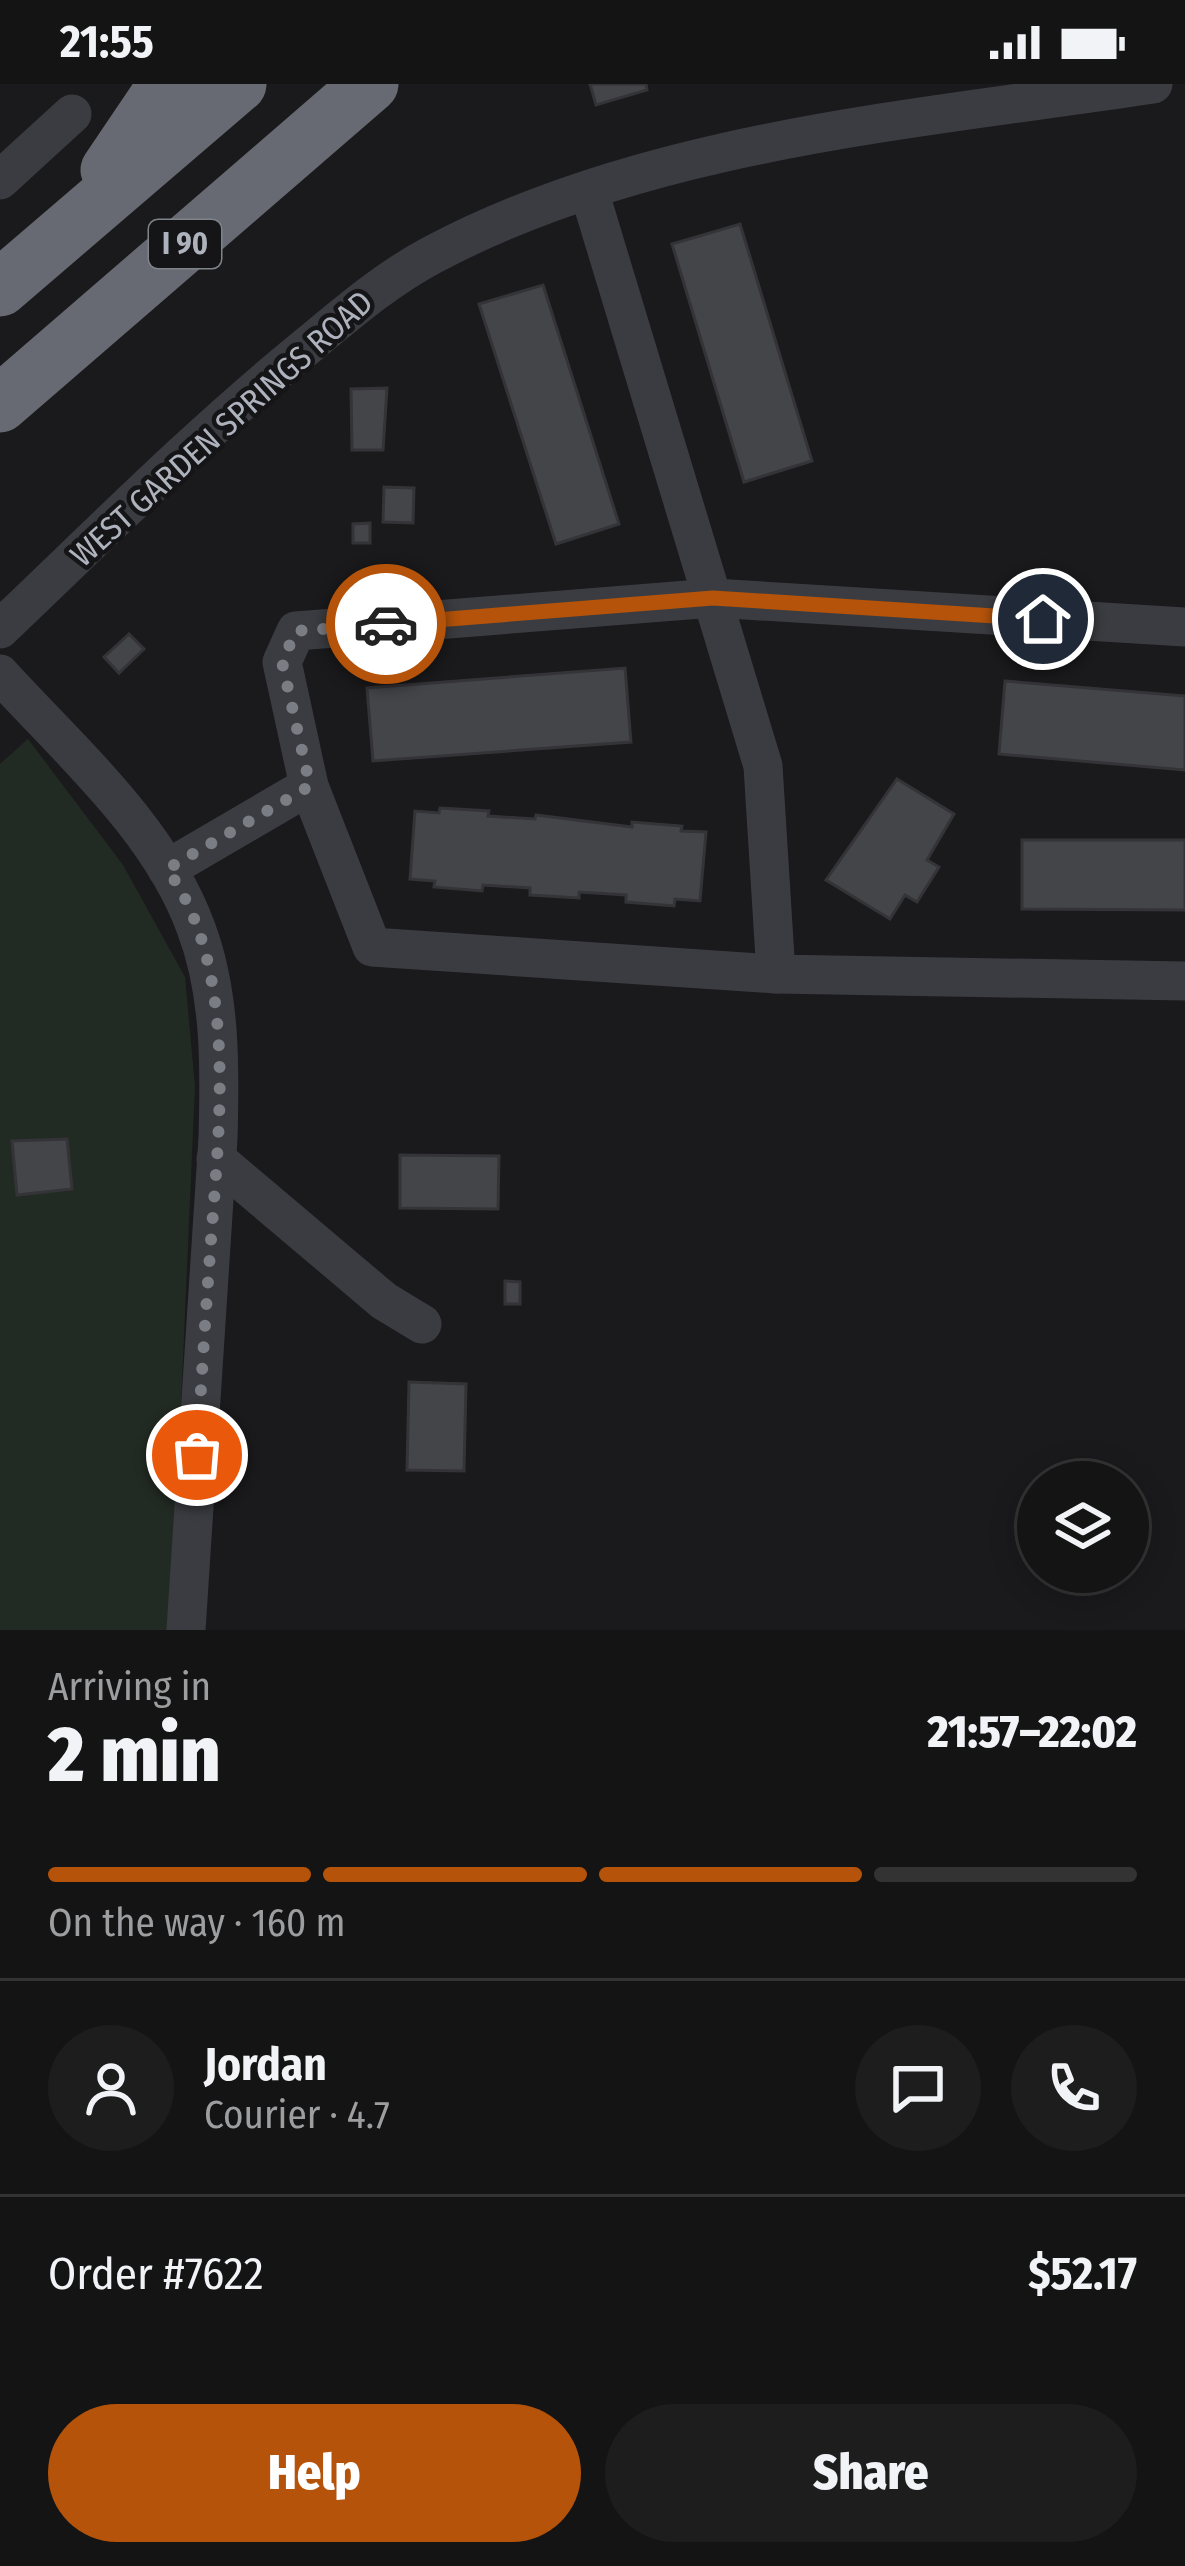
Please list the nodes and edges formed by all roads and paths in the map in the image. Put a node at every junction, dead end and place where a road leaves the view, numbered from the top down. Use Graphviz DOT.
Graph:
graph roads {
  1 [pos="167,84"];
  2 [pos="238,84"];
  3 [pos="370,84"];
  4 [pos="1153,84"];
  5 [pos="71,113"];
  6 [pos="0,180"];
  7 [pos="589,191"];
  8 [pos="69,230"];
  9 [pos="0,288"];
  10 [pos="0,404"];
  11 [pos="713,598"];
  12 [pos="1185,628"];
  13 [pos="0,629"];
  14 [pos="0,674"];
  15 [pos="310,786"];
  16 [pos="167,869"];
  17 [pos="776,974"];
  18 [pos="1185,981"];
  19 [pos="216,1159"];
  20 [pos="422,1324"];
  21 [pos="186,1630"];
  1 -- 8 [label="highway"];
  2 -- 8 [label="highway, I 90"];
  3 -- 10 [label="highway, I 90"];
  4 -- 7 [label="street, WEST GARDEN SPRINGS ROAD"];
  5 -- 6 [label="street"];
  7 -- 11 [label="street"];
  7 -- 13 [label="street, WEST GARDEN SPRINGS ROAD"];
  8 -- 9 [label="highway, I 90"];
  11 -- 12 [label="street"];
  11 -- 15 [label="street"];
  11 -- 17 [label="street"];
  14 -- 16 [label="street"];
  15 -- 16 [label="street"];
  15 -- 17 [label="street"];
  16 -- 19 [label="street"];
  17 -- 18 [label="street"];
  19 -- 20 [label="street"];
  19 -- 21 [label="street"];
}
